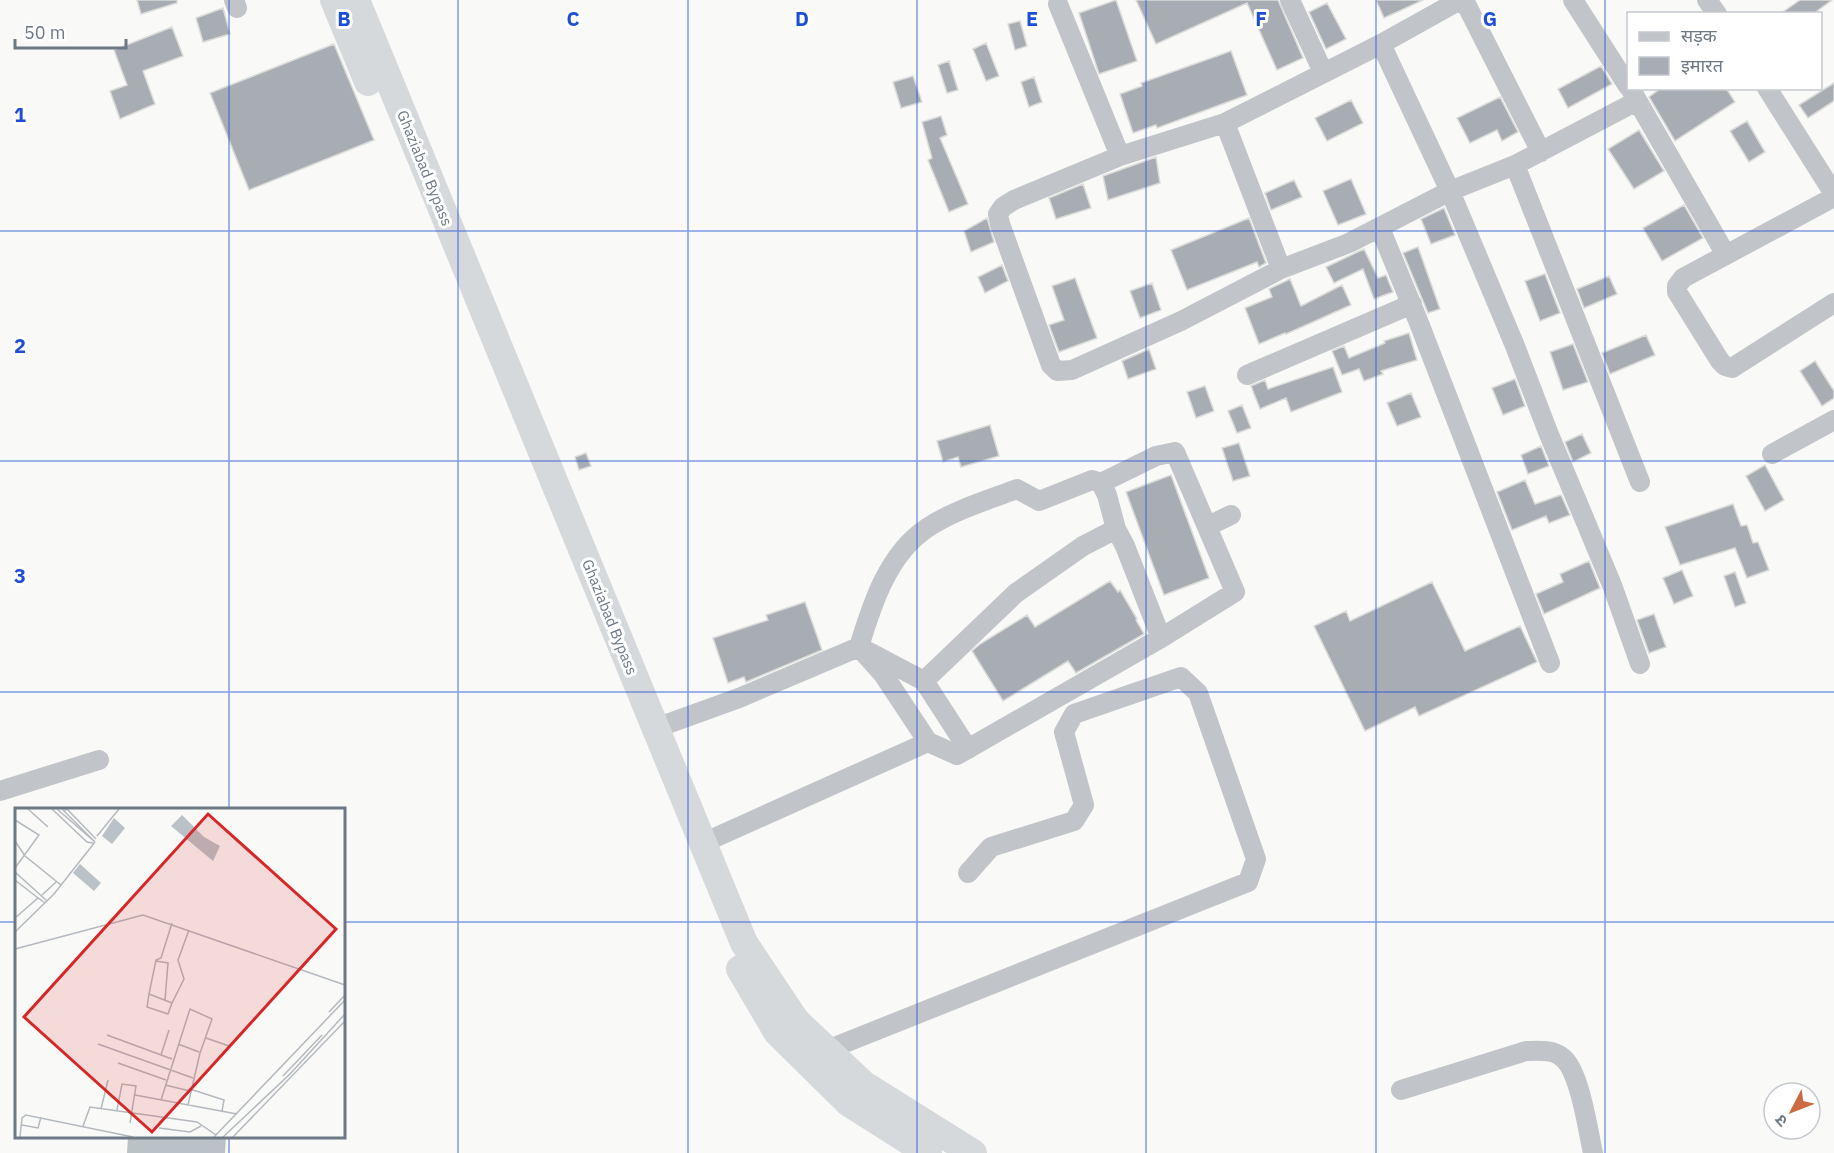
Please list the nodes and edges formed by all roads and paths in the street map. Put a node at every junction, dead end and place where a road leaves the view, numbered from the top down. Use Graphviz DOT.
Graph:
graph roads {
  1 [pos="334,0"];
  2 [pos="356,0"];
  3 [pos="1290,0"];
  4 [pos="1573,0"];
  5 [pos="1455,2"];
  6 [pos="1058,4"];
  7 [pos="1381,44"];
  8 [pos="1323,72"];
  9 [pos="1627,84"];
  10 [pos="1768,90"];
  11 [pos="1632,92"];
  12 [pos="1225,123"];
  13 [pos="1541,152"];
  14 [pos="1120,156"];
  15 [pos="1515,165"];
  16 [pos="1450,191"];
  17 [pos="1834,195"];
  18 [pos="1380,228"];
  19 [pos="1726,255"];
  20 [pos="1281,269"];
  21 [pos="1834,303"];
  22 [pos="1412,304"];
  23 [pos="1247,375"];
  24 [pos="1834,420"];
  25 [pos="1772,454"];
  26 [pos="1640,482"];
  27 [pos="1101,483"];
  28 [pos="1231,515"];
  29 [pos="1208,525"];
  30 [pos="1116,529"];
  31 [pos="1161,638"];
  32 [pos="612,644"];
  33 [pos="859,647"];
  34 [pos="1550,663"];
  35 [pos="1640,664"];
  36 [pos="924,681"];
  37 [pos="656,728"];
  38 [pos="928,742"];
  39 [pos="968,749"];
  40 [pos="99,760"];
  41 [pos="0,791"];
  42 [pos="703,843"];
  43 [pos="968,873"];
  44 [pos="827,1050"];
  45 [pos="1401,1090"];
  46 [pos="928,1153"];
  47 [pos="973,1153"];
  48 [pos="1593,1153"];
  1 -- 32 [label="highway, Ghaziabad Bypass"];
  2 -- 32 [label="highway, Ghaziabad Bypass"];
  3 -- 8 [label="street"];
  4 -- 9 [label="street"];
  5 -- 7 [label="street"];
  5 -- 13 [label="street"];
  6 -- 14 [label="street"];
  7 -- 8 [label="street"];
  7 -- 16 [label="street"];
  8 -- 12 [label="street"];
  10 -- 17 [label="street"];
  11 -- 13 [label="street"];
  11 -- 19 [label="street"];
  12 -- 14 [label="street"];
  12 -- 20 [label="street"];
  13 -- 15 [label="street"];
  14 -- 20 [label="street"];
  15 -- 16 [label="street"];
  15 -- 26 [label="street"];
  16 -- 18 [label="street"];
  16 -- 35 [label="street"];
  17 -- 19 [label="street"];
  18 -- 20 [label="street"];
  18 -- 22 [label="street"];
  19 -- 21 [label="street"];
  22 -- 23 [label="street"];
  22 -- 34 [label="street"];
  24 -- 25 [label="street"];
  27 -- 29 [label="street"];
  27 -- 30 [label="street"];
  27 -- 33 [label="street"];
  28 -- 29 [label="street"];
  29 -- 31 [label="street"];
  30 -- 31 [label="street"];
  30 -- 36 [label="street"];
  31 -- 39 [label="street"];
  32 -- 37 [label="highway, Ghaziabad Bypass"];
  32 -- 46 [label="highway, Ghaziabad Bypass"];
  33 -- 36 [label="street"];
  33 -- 37 [label="street"];
  33 -- 38 [label="street"];
  36 -- 39 [label="street"];
  37 -- 42 [label="highway, Ghaziabad Bypass"];
  38 -- 39 [label="street"];
  38 -- 42 [label="street"];
  40 -- 41 [label="street"];
  42 -- 44 [label="highway, Ghaziabad Bypass"];
  43 -- 44 [label="street"];
  44 -- 47 [label="highway, Ghaziabad Bypass"];
  45 -- 48 [label="street"];
}
